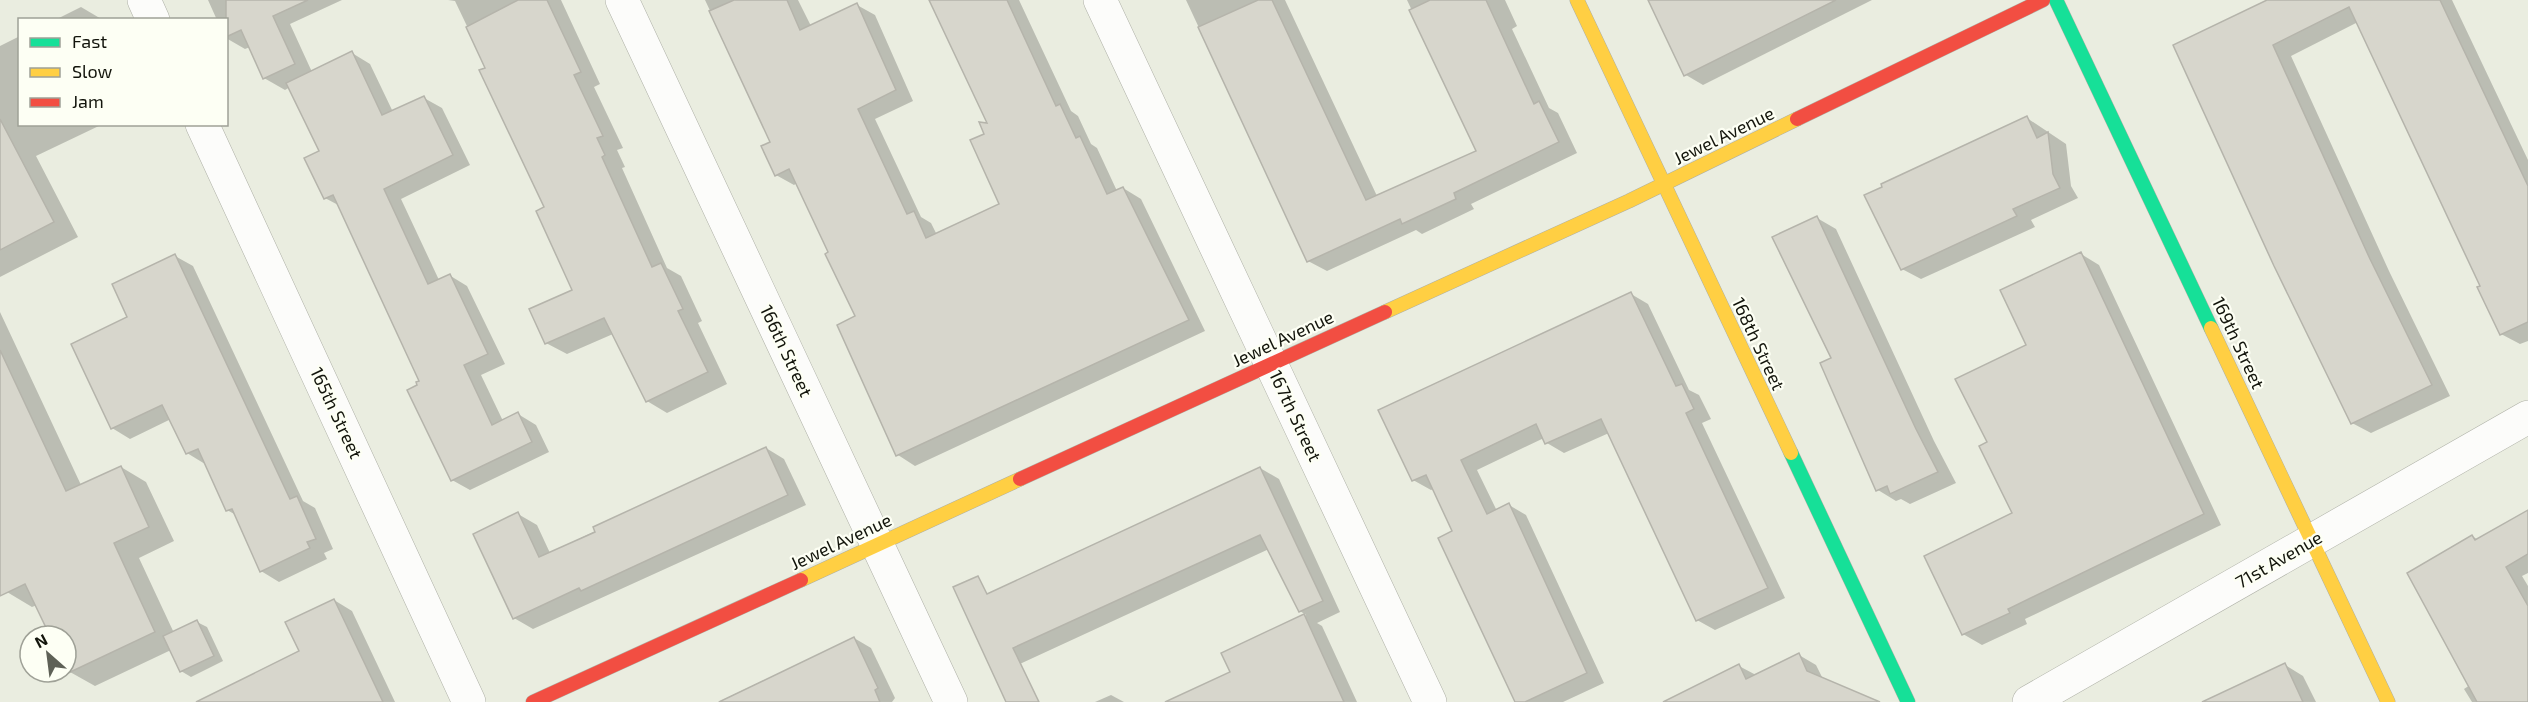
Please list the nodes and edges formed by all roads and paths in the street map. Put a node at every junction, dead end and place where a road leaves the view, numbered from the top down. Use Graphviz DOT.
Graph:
graph roads {
  1 [pos="144,0"];
  2 [pos="622,0"];
  3 [pos="1100,0"];
  4 [pos="1577,0"];
  5 [pos="2043,0"];
  6 [pos="2056,0"];
  7 [pos="152,18"];
  8 [pos="203,126"];
  9 [pos="1663,185"];
  10 [pos="1271,364"];
  11 [pos="2528,417"];
  12 [pos="2311,541"];
  13 [pos="877,545"];
  14 [pos="469,702"];
  15 [pos="533,702"];
  16 [pos="951,702"];
  17 [pos="1430,702"];
  18 [pos="1908,702"];
  19 [pos="2029,702"];
  20 [pos="2388,702"];
  1 -- 7 [label="street"];
  2 -- 13 [label="street, 166th Street"];
  3 -- 10 [label="street, 167th Street"];
  4 -- 9 [label="street, 168th Street"];
  5 -- 9 [label="street, Jewel Avenue"];
  6 -- 12 [label="street, 169th Street"];
  8 -- 14 [label="street, 165th Street"];
  9 -- 10 [label="street, Jewel Avenue"];
  9 -- 18 [label="street, 168th Street"];
  10 -- 13 [label="street, Jewel Avenue"];
  10 -- 17 [label="street, 167th Street"];
  11 -- 12 [label="street, 71st Avenue"];
  12 -- 19 [label="street, 71st Avenue"];
  12 -- 20 [label="street, 169th Street"];
  13 -- 15 [label="street, Jewel Avenue"];
  13 -- 16 [label="street, 166th Street"];
}
